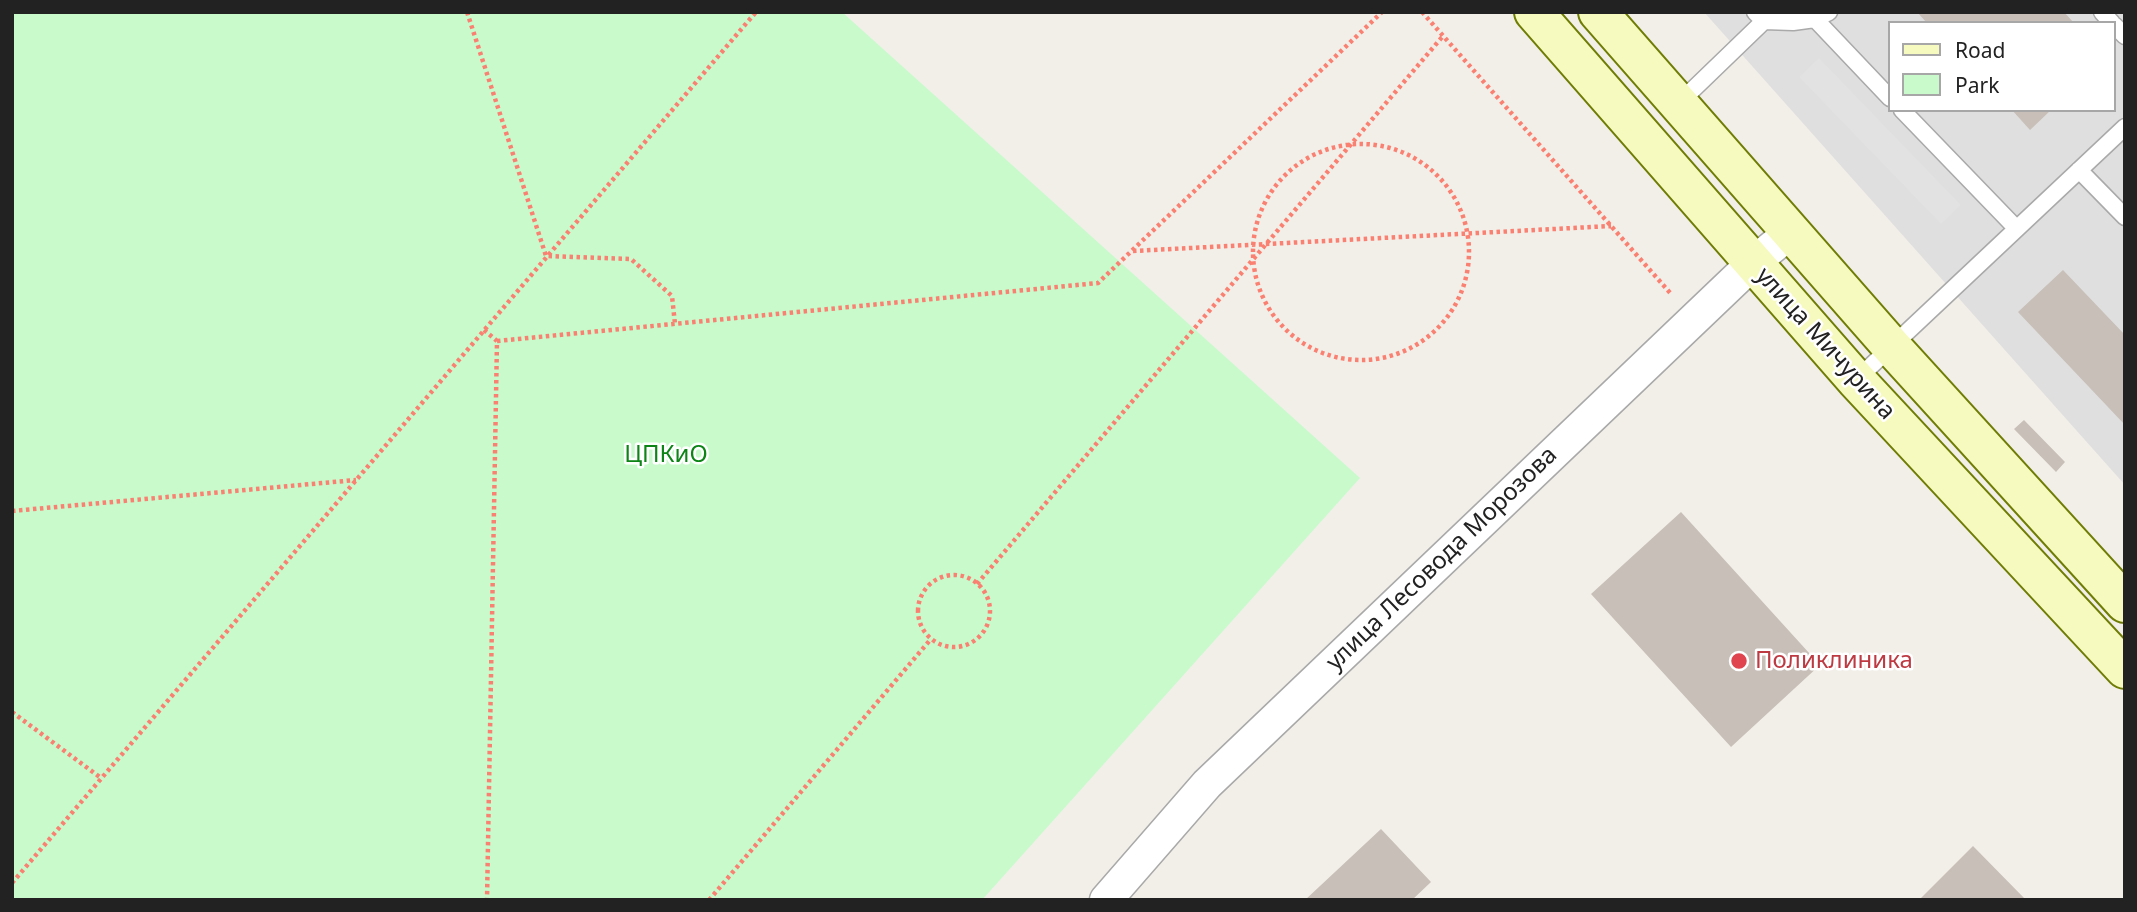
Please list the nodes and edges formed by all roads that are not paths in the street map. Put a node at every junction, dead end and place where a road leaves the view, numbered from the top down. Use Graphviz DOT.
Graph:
graph roads {
  1 [pos="1534,12"];
  2 [pos="1598,12"];
  3 [pos="1822,16"];
  4 [pos="1760,17"];
  5 [pos="1888,96"];
  6 [pos="1679,103"];
  7 [pos="1904,112"];
  8 [pos="2125,127"];
  9 [pos="2079,170"];
  10 [pos="2125,217"];
  11 [pos="2016,228"];
  12 [pos="1792,231"];
  13 [pos="1753,263"];
  14 [pos="1891,346"];
  15 [pos="1856,380"];
  16 [pos="2125,603"];
  17 [pos="2125,669"];
  18 [pos="1106,900"];
  1 -- 13 [label="street, улица Мичурина"];
  2 -- 6 [label="street, улица Мичурина"];
  3 -- 4 [label="lane"];
  3 -- 5 [label="lane"];
  4 -- 6 [label="lane"];
  6 -- 12 [label="street, улица Мичурина"];
  7 -- 11 [label="lane"];
  8 -- 9 [label="lane"];
  9 -- 10 [label="lane"];
  9 -- 11 [label="lane"];
  11 -- 14 [label="lane"];
  12 -- 13 [label="street, улица Лесовода Морозова"];
  12 -- 14 [label="street, улица Мичурина"];
  13 -- 15 [label="street, улица Мичурина"];
  13 -- 18 [label="street, улица Лесовода Морозова"];
  14 -- 15 [label="lane"];
  14 -- 16 [label="street, улица Мичурина"];
  15 -- 17 [label="street, улица Мичурина"];
}
